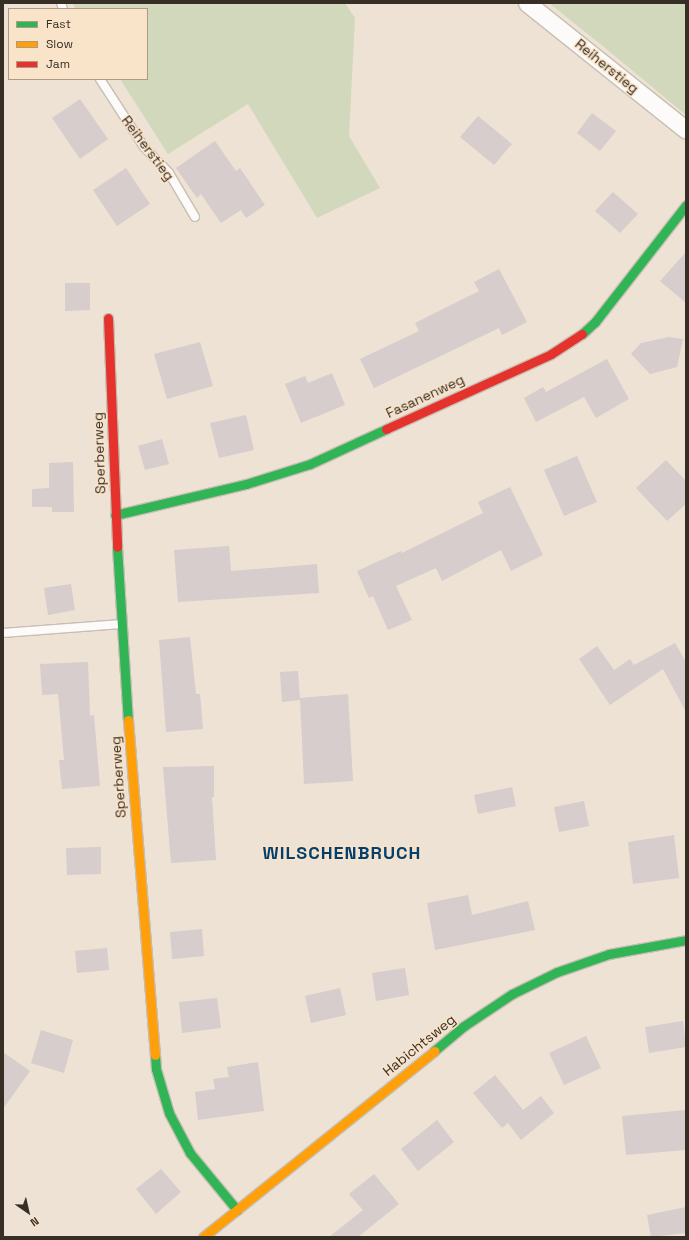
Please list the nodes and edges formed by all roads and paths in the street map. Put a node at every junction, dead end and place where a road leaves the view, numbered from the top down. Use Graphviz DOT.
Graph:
graph roads {
  1 [pos="527,3"];
  2 [pos="101,80"];
  3 [pos="686,130"];
  4 [pos="686,205"];
  5 [pos="195,217"];
  6 [pos="108,318"];
  7 [pos="115,515"];
  8 [pos="122,624"];
  9 [pos="3,633"];
  10 [pos="686,940"];
  11 [pos="237,1210"];
  12 [pos="203,1237"];
  1 -- 3 [label="street, Reiherstieg"];
  2 -- 5 [label="lane, Reiherstieg"];
  4 -- 7 [label="street, Fasanenweg"];
  6 -- 7 [label="street, Sperberweg"];
  7 -- 8 [label="street, Sperberweg"];
  8 -- 9 [label="lane"];
  8 -- 11 [label="street, Sperberweg"];
  10 -- 11 [label="street, Habichtsweg"];
  11 -- 12 [label="street, Habichtsweg"];
}
